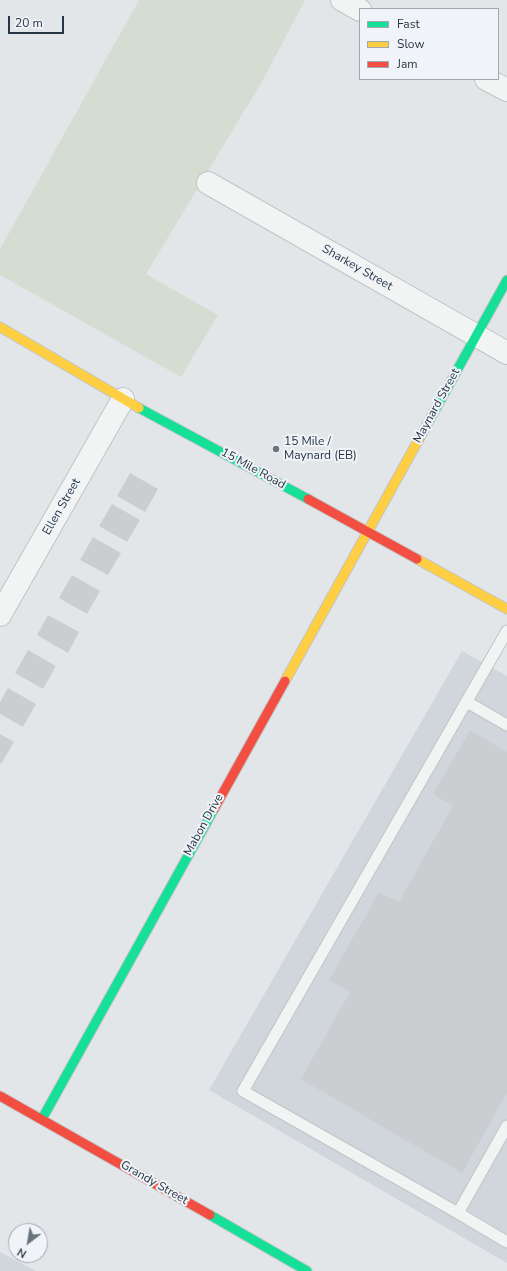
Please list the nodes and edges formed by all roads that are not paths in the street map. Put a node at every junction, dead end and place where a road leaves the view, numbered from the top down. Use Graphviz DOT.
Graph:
graph roads {
  1 [pos="342,0"];
  2 [pos="359,9"];
  3 [pos="488,80"];
  4 [pos="507,90"];
  5 [pos="208,183"];
  6 [pos="507,280"];
  7 [pos="0,327"];
  8 [pos="476,336"];
  9 [pos="507,353"];
  10 [pos="124,399"];
  11 [pos="367,531"];
  12 [pos="507,609"];
  13 [pos="0,615"];
  14 [pos="507,631"];
  15 [pos="466,702"];
  16 [pos="507,725"];
  17 [pos="0,1096"];
  18 [pos="42,1119"];
  19 [pos="507,1126"];
  20 [pos="458,1213"];
  21 [pos="507,1242"];
  22 [pos="307,1271"];
  1 -- 2 [label="street"];
  3 -- 4 [label="street"];
  5 -- 8 [label="street, Sharkey Street"];
  6 -- 8 [label="street, Maynard Street"];
  7 -- 10 [label="street, 15 Mile Road"];
  8 -- 9 [label="street, Sharkey Street"];
  8 -- 11 [label="street, Maynard Street"];
  10 -- 11 [label="street, 15 Mile Road"];
  10 -- 13 [label="street, Ellen Street"];
  11 -- 12 [label="street, 15 Mile Road"];
  11 -- 18 [label="street, Mabon Drive"];
  14 -- 15 [label="lane"];
  15 -- 16 [label="lane"];
  15 -- 20 [label="lane"];
  17 -- 18 [label="street, Grandy Street"];
  18 -- 22 [label="street, Grandy Street"];
  19 -- 20 [label="lane"];
  20 -- 21 [label="lane"];
}
